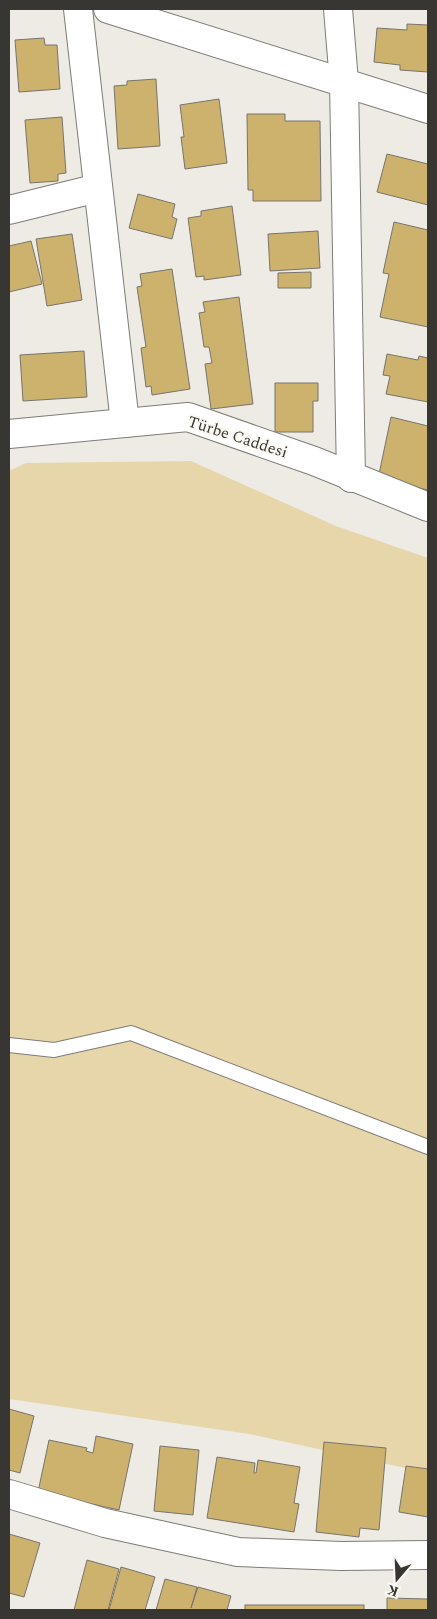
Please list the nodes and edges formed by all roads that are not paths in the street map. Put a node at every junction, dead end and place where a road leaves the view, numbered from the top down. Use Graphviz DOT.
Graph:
graph roads {
  1 [pos="78,9"];
  2 [pos="108,9"];
  3 [pos="338,9"];
  4 [pos="344,82"];
  5 [pos="428,109"];
  6 [pos="98,188"];
  7 [pos="9,210"];
  8 [pos="124,423"];
  9 [pos="9,434"];
  10 [pos="351,478"];
  11 [pos="428,507"];
  12 [pos="9,1045"];
  13 [pos="428,1147"];
  14 [pos="9,1494"];
  15 [pos="428,1555"];
  1 -- 6 [label="street"];
  2 -- 4 [label="street"];
  3 -- 4 [label="street"];
  4 -- 5 [label="street"];
  4 -- 10 [label="street"];
  6 -- 7 [label="street"];
  6 -- 8 [label="street"];
  8 -- 9 [label="street, Türbe Caddesi"];
  8 -- 10 [label="street, Türbe Caddesi"];
  10 -- 11 [label="street, Türbe Caddesi"];
  12 -- 13 [label="lane"];
  14 -- 15 [label="street"];
}
